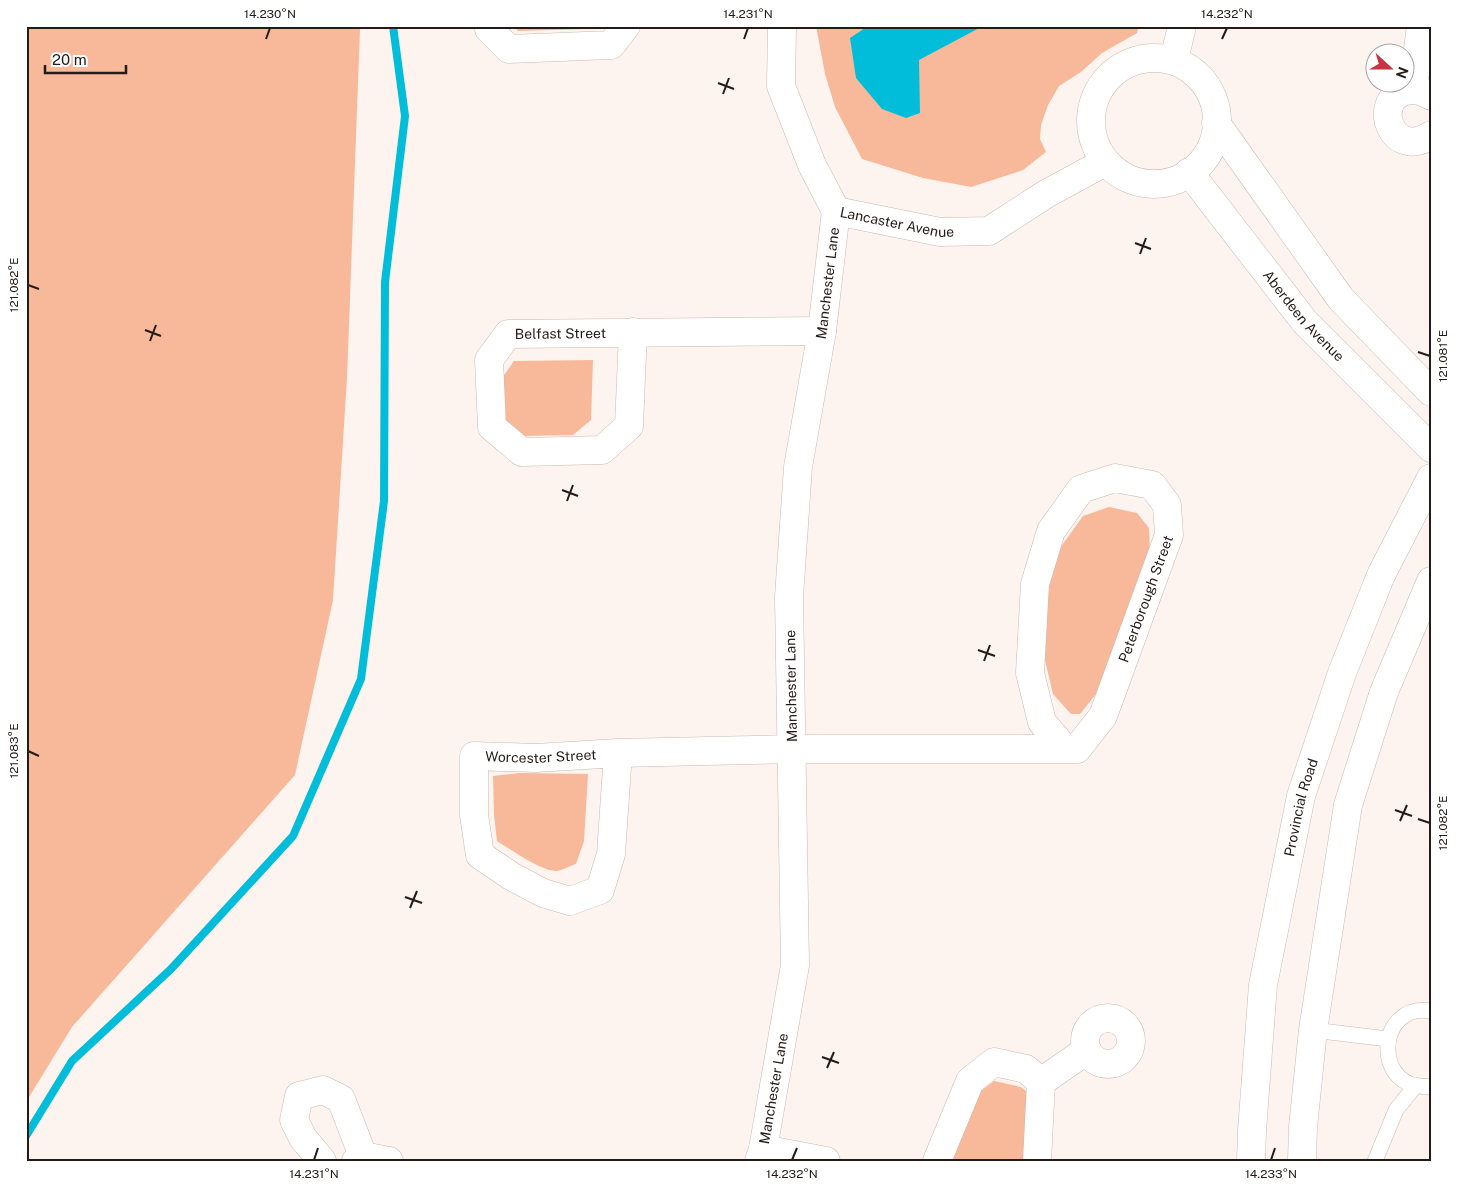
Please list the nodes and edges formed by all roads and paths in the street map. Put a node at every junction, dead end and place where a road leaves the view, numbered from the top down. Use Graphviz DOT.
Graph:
graph roads {
  1 [pos="489,26"];
  2 [pos="626,26"];
  3 [pos="782,26"];
  4 [pos="1182,26"];
  5 [pos="1421,26"];
  6 [pos="1174,60"];
  7 [pos="1422,93"];
  8 [pos="1216,123"];
  9 [pos="1431,135"];
  10 [pos="1106,162"];
  11 [pos="1189,172"];
  12 [pos="836,210"];
  13 [pos="822,331"];
  14 [pos="633,332"];
  15 [pos="1431,392"];
  16 [pos="1431,448"];
  17 [pos="1431,478"];
  18 [pos="1431,581"];
  19 [pos="792,749"];
  20 [pos="1065,750"];
  21 [pos="618,754"];
  22 [pos="1431,1011"];
  23 [pos="1313,1030"];
  24 [pos="1388,1039"];
  25 [pos="1087,1050"];
  26 [pos="1041,1082"];
  27 [pos="1423,1085"];
  28 [pos="761,1155"];
  29 [pos="370,1159"];
  30 [pos="322,1161"];
  31 [pos="826,1161"];
  32 [pos="937,1161"];
  33 [pos="1037,1161"];
  34 [pos="1251,1161"];
  35 [pos="1302,1161"];
  36 [pos="1375,1161"];
  1 -- 2 [label="street"];
  3 -- 12 [label="street, Lancaster Avenue"];
  4 -- 6 [label="street"];
  5 -- 7 [label="street"];
  6 -- 8 [label="street"];
  6 -- 10 [label="street"];
  7 -- 9 [label="street"];
  8 -- 11 [label="street"];
  8 -- 15 [label="street"];
  10 -- 11 [label="street"];
  10 -- 12 [label="street, Lancaster Avenue"];
  11 -- 16 [label="street, Aberdeen Avenue"];
  12 -- 13 [label="street, Manchester Lane"];
  13 -- 14 [label="street, Belfast Street"];
  13 -- 19 [label="street, Manchester Lane"];
  14 -- 14 [label="street, Belfast Street"];
  17 -- 34 [label="street, Provincial Road"];
  18 -- 23 [label="street"];
  19 -- 20 [label="street, Peterborough Street"];
  19 -- 21 [label="street, Worcester Street"];
  19 -- 28 [label="street, Manchester Lane"];
  20 -- 20 [label="street, Peterborough Street"];
  21 -- 21 [label="street, Worcester Street"];
  22 -- 24 [label="lane"];
  23 -- 24 [label="lane"];
  23 -- 35 [label="street"];
  24 -- 27 [label="lane"];
  25 -- 26 [label="street"];
  26 -- 32 [label="street"];
  26 -- 33 [label="street"];
  27 -- 36 [label="lane"];
  28 -- 31 [label="street"];
  29 -- 30 [label="street"];
}
